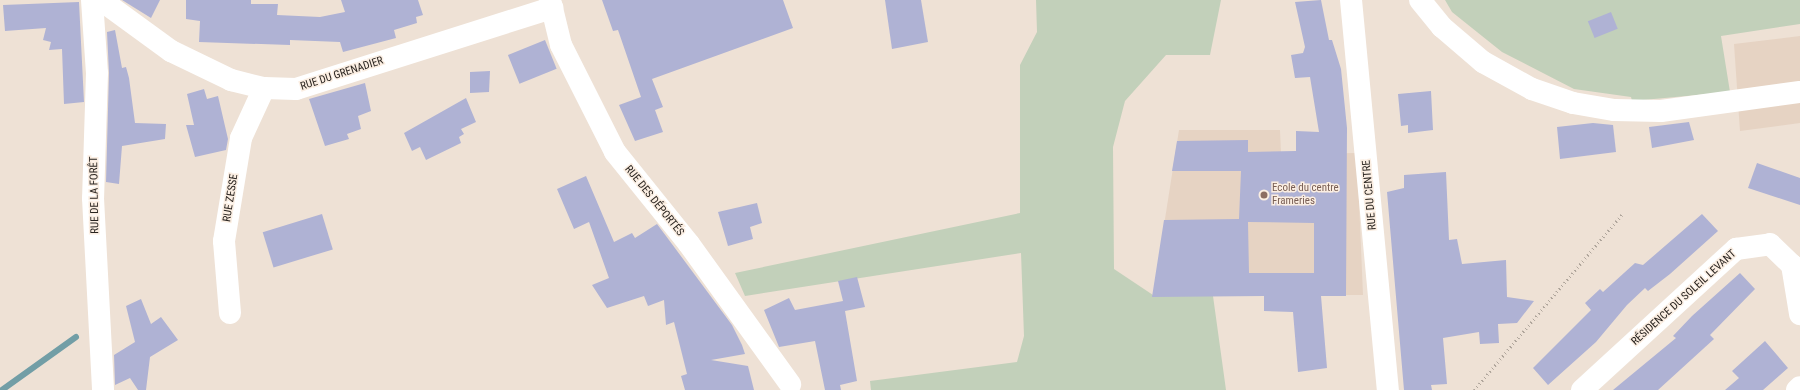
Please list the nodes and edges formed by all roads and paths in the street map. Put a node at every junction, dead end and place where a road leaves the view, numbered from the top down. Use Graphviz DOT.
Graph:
graph roads {
  1 [pos="92,0"];
  2 [pos="100,0"];
  3 [pos="1351,0"];
  4 [pos="1420,0"];
  5 [pos="551,4"];
  6 [pos="264,88"];
  7 [pos="1800,92"];
  8 [pos="1622,214"];
  9 [pos="230,313"];
  10 [pos="1800,314"];
  11 [pos="790,384"];
  12 [pos="1800,386"];
  13 [pos="103,390"];
  14 [pos="1388,390"];
  15 [pos="1474,390"];
  16 [pos="1582,390"];
  17 [pos="1797,390"];
  1 -- 13 [label="street, RUE DE LA FORÊT"];
  2 -- 6 [label="street, RUE DU GRENADIER"];
  3 -- 14 [label="street, RUE DU CENTRE"];
  4 -- 7 [label="street"];
  5 -- 6 [label="street, RUE DU GRENADIER"];
  5 -- 11 [label="street, RUE DES DÉPORTÉS"];
  6 -- 9 [label="street, RUE ZESSE"];
  8 -- 15 [label="path"];
  10 -- 16 [label="street, RÉSIDENCE DU SOLEIL LEVANT"];
  12 -- 17 [label="street"];
}
